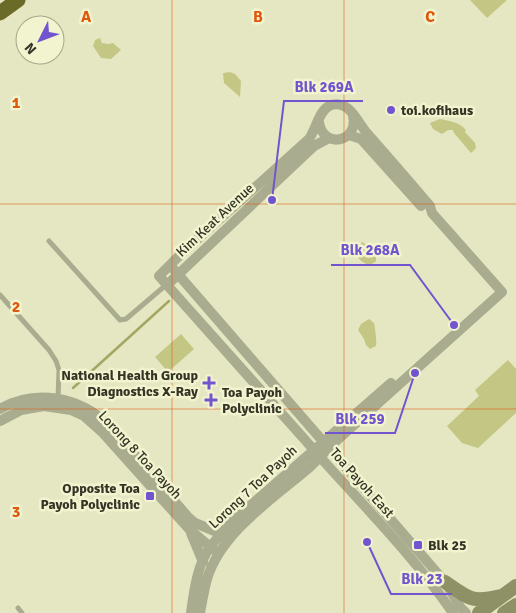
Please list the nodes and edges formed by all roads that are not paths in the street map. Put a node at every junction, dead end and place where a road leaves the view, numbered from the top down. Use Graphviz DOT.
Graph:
graph roads {
  1 [pos="10,0"];
  2 [pos="18,0"];
  3 [pos="0,8"];
  4 [pos="0,13"];
  5 [pos="353,116"];
  6 [pos="319,122"];
  7 [pos="349,135"];
  8 [pos="329,138"];
  9 [pos="432,213"];
  10 [pos="49,241"];
  11 [pos="170,265"];
  12 [pos="178,274"];
  13 [pos="167,284"];
  14 [pos="500,290"];
  15 [pos="0,295"];
  16 [pos="59,403"];
  17 [pos="0,409"];
  18 [pos="0,421"];
  19 [pos="326,445"];
  20 [pos="317,453"];
  21 [pos="189,529"];
  22 [pos="222,534"];
  23 [pos="210,547"];
  24 [pos="219,553"];
  25 [pos="203,562"];
  26 [pos="445,582"];
  27 [pos="516,586"];
  28 [pos="501,596"];
  29 [pos="18,608"];
  30 [pos="22,613"];
  31 [pos="191,613"];
  32 [pos="200,613"];
  33 [pos="453,613"];
  34 [pos="466,613"];
  35 [pos="479,613"];
  1 -- 3 [label="highway"];
  2 -- 4 [label="highway"];
  5 -- 6 [label="street, Kim Keat Avenue"];
  5 -- 7 [label="street"];
  5 -- 9 [label="street, Kim Keat Avenue"];
  6 -- 8 [label="street"];
  6 -- 11 [label="street, Kim Keat Avenue"];
  7 -- 8 [label="street, Kim Keat Avenue"];
  7 -- 9 [label="street, Kim Keat Avenue"];
  8 -- 12 [label="street, Kim Keat Avenue"];
  9 -- 14 [label="street, Kim Keat Avenue"];
  10 -- 13 [label="lane"];
  11 -- 12 [label="street, Toa Payoh East"];
  11 -- 13 [label="street"];
  12 -- 13 [label="street, Kim Keat Avenue"];
  12 -- 19 [label="street, Toa Payoh East"];
  13 -- 20 [label="street, Toa Payoh East"];
  14 -- 19 [label="street, Toa Payoh East"];
  15 -- 16 [label="lane"];
  16 -- 17 [label="street, Lorong 8 Toa Payoh"];
  16 -- 18 [label="street, Lorong 8 Toa Payoh"];
  16 -- 21 [label="street, Lorong 8 Toa Payoh"];
  16 -- 22 [label="street, Lorong 8 Toa Payoh"];
  19 -- 20 [label="street, Lorong 7 Toa Payoh"];
  19 -- 26 [label="street, Toa Payoh East"];
  20 -- 22 [label="street, Lorong 7 Toa Payoh"];
  20 -- 24 [label="street, Lorong 7 Toa Payoh"];
  20 -- 33 [label="street, Toa Payoh East"];
  21 -- 23 [label="street, Lorong 8 Toa Payoh"];
  21 -- 25 [label="street"];
  22 -- 23 [label="street, Lorong 7 Toa Payoh"];
  23 -- 24 [label="street, Lorong 8 Toa Payoh"];
  23 -- 25 [label="street, Lorong 7 Toa Payoh"];
  24 -- 32 [label="street, Lorong 7 Toa Payoh"];
  25 -- 31 [label="street, Lorong 7 Toa Payoh"];
  26 -- 28 [label="main road"];
  26 -- 34 [label="street, Toa Payoh East"];
  27 -- 28 [label="main road"];
  28 -- 35 [label="main road"];
  29 -- 30 [label="lane"];
}
